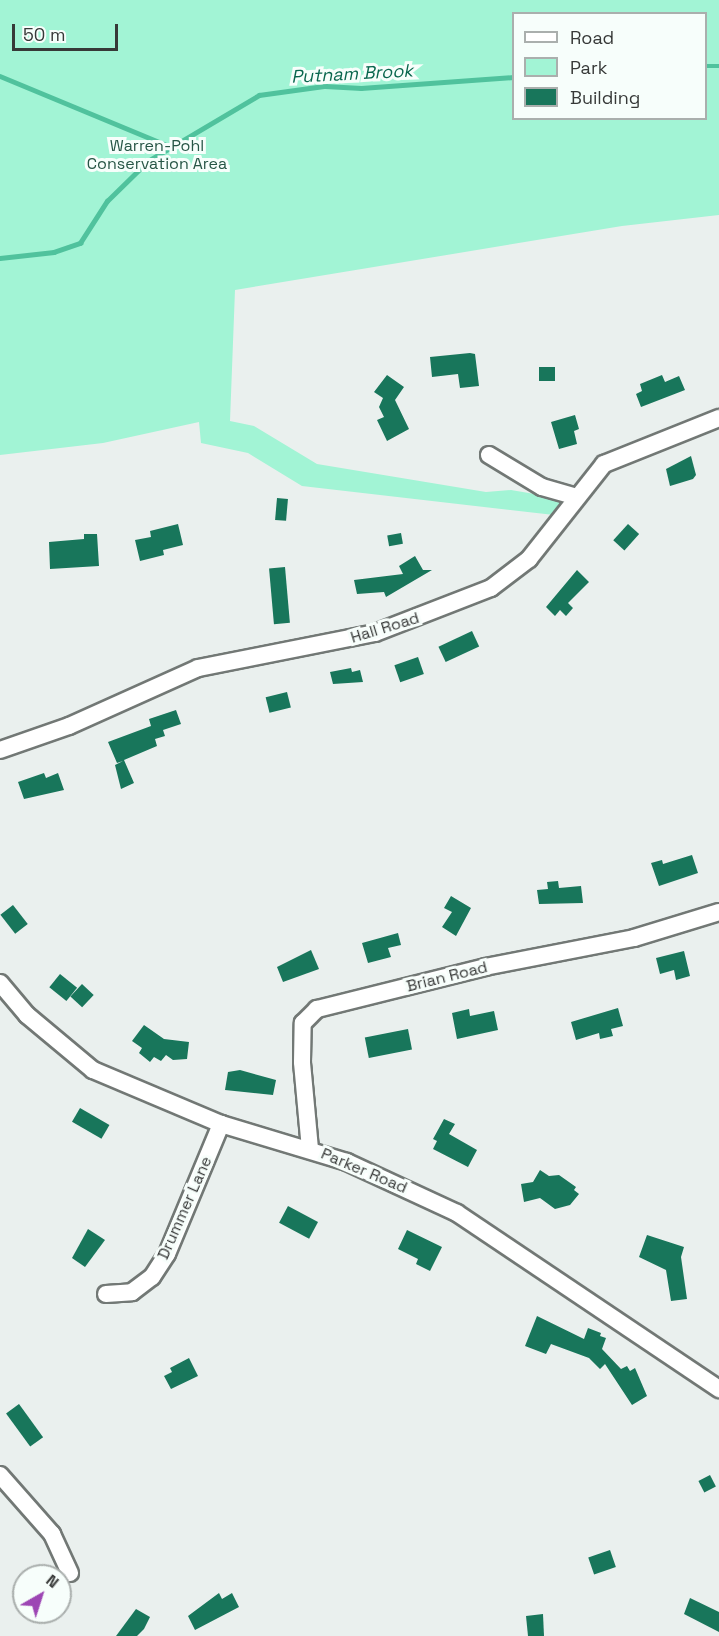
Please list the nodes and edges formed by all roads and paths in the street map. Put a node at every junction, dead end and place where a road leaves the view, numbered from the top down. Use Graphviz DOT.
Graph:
graph roads {
  1 [pos="719,418"];
  2 [pos="489,455"];
  3 [pos="577,497"];
  4 [pos="0,750"];
  5 [pos="719,912"];
  6 [pos="0,983"];
  7 [pos="221,1124"];
  8 [pos="310,1149"];
  9 [pos="106,1294"];
  10 [pos="719,1389"];
  11 [pos="0,1475"];
  12 [pos="66,1564"];
  1 -- 3 [label="street, Hall Road"];
  2 -- 3 [label="street"];
  3 -- 4 [label="street, Hall Road"];
  5 -- 8 [label="street, Brian Road"];
  6 -- 7 [label="street, Parker Road"];
  7 -- 8 [label="street, Parker Road"];
  7 -- 9 [label="street, Drummer Lane"];
  8 -- 10 [label="street, Parker Road"];
  11 -- 12 [label="street"];
}
